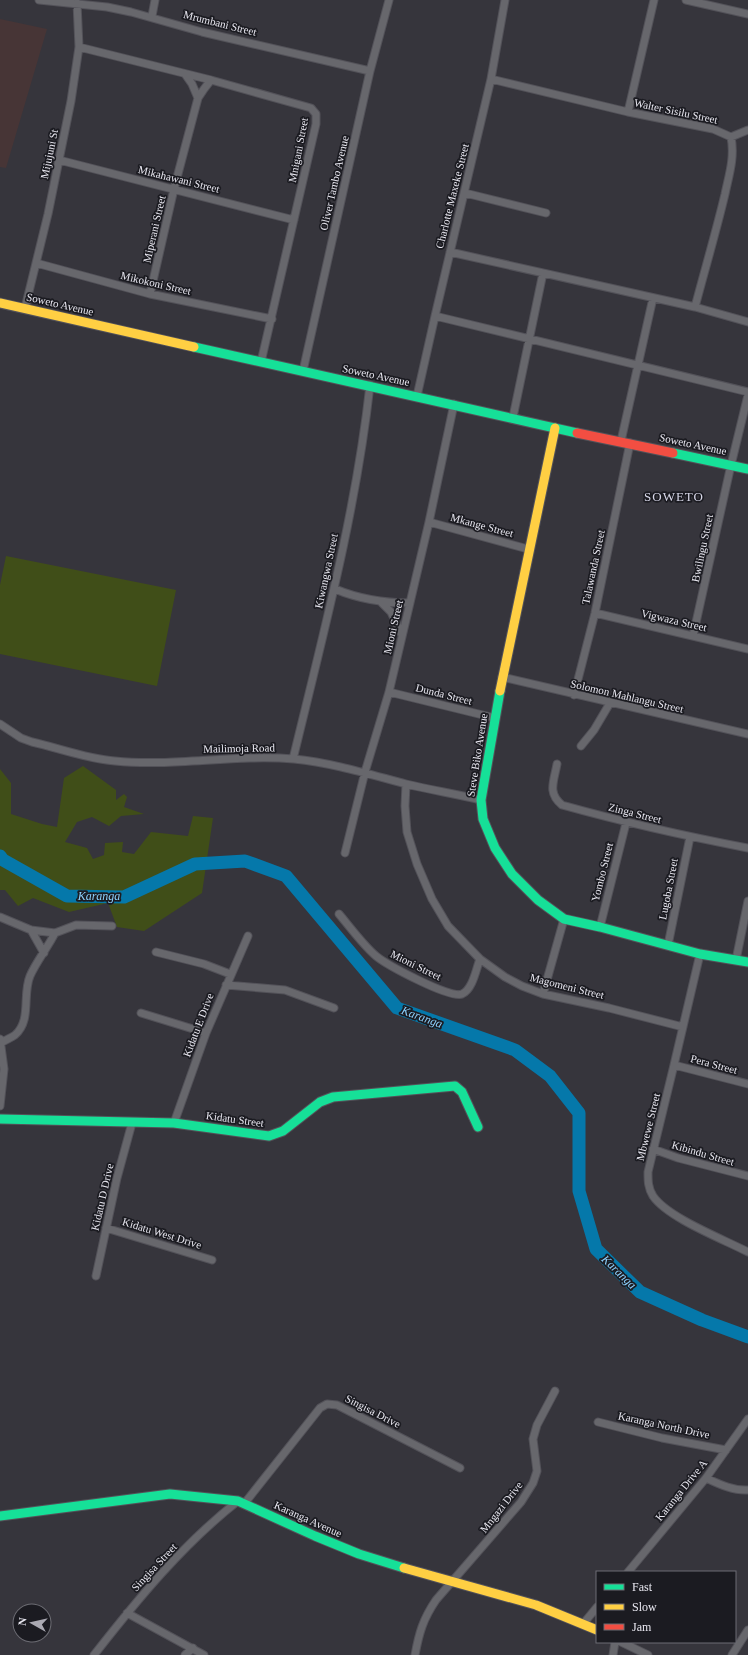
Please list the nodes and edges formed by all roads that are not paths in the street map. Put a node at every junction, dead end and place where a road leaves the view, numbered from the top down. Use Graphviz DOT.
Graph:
graph roads {
  1 [pos="39,0"];
  2 [pos="155,0"];
  3 [pos="389,0"];
  4 [pos="505,0"];
  5 [pos="654,0"];
  6 [pos="686,0"];
  7 [pos="77,3"];
  8 [pos="748,14"];
  9 [pos="152,16"];
  10 [pos="79,47"];
  11 [pos="370,71"];
  12 [pos="185,74"];
  13 [pos="491,79"];
  14 [pos="212,80"];
  15 [pos="198,98"];
  16 [pos="628,112"];
  17 [pos="748,130"];
  18 [pos="731,137"];
  19 [pos="59,160"];
  20 [pos="174,189"];
  21 [pos="465,193"];
  22 [pos="546,213"];
  23 [pos="294,220"];
  24 [pos="450,252"];
  25 [pos="36,263"];
  26 [pos="544,273"];
  27 [pos="150,294"];
  28 [pos="653,298"];
  29 [pos="0,303"];
  30 [pos="695,307"];
  31 [pos="25,308"];
  32 [pos="435,316"];
  33 [pos="272,319"];
  34 [pos="748,322"];
  35 [pos="529,338"];
  36 [pos="261,362"];
  37 [pos="638,365"];
  38 [pos="303,371"];
  39 [pos="370,385"];
  40 [pos="748,392"];
  41 [pos="748,395"];
  42 [pos="417,396"];
  43 [pos="454,404"];
  44 [pos="512,418"];
  45 [pos="555,428"];
  46 [pos="626,442"];
  47 [pos="731,465"];
  48 [pos="748,469"];
  49 [pos="429,522"];
  50 [pos="528,549"];
  51 [pos="334,588"];
  52 [pos="381,602"];
  53 [pos="410,603"];
  54 [pos="595,613"];
  55 [pos="402,635"];
  56 [pos="693,636"];
  57 [pos="748,649"];
  58 [pos="502,677"];
  59 [pos="389,692"];
  60 [pos="574,695"];
  61 [pos="610,703"];
  62 [pos="495,718"];
  63 [pos="0,724"];
  64 [pos="748,734"];
  65 [pos="581,746"];
  66 [pos="293,759"];
  67 [pos="557,764"];
  68 [pos="365,772"];
  69 [pos="406,784"];
  70 [pos="481,800"];
  71 [pos="626,823"];
  72 [pos="690,837"];
  73 [pos="748,848"];
  74 [pos="345,854"];
  75 [pos="748,901"];
  76 [pos="339,914"];
  77 [pos="0,917"];
  78 [pos="564,919"];
  79 [pos="112,926"];
  80 [pos="600,927"];
  81 [pos="31,930"];
  82 [pos="56,933"];
  83 [pos="248,936"];
  84 [pos="668,945"];
  85 [pos="156,952"];
  86 [pos="44,953"];
  87 [pos="700,954"];
  88 [pos="480,959"];
  89 [pos="736,960"];
  90 [pos="748,962"];
  91 [pos="230,974"];
  92 [pos="226,985"];
  93 [pos="543,994"];
  94 [pos="334,1008"];
  95 [pos="141,1013"];
  96 [pos="683,1027"];
  97 [pos="206,1033"];
  98 [pos="1,1040"];
  99 [pos="674,1065"];
  100 [pos="748,1084"];
  101 [pos="0,1106"];
  102 [pos="0,1119"];
  103 [pos="132,1123"];
  104 [pos="174,1123"];
  105 [pos="478,1127"];
  106 [pos="653,1149"];
  107 [pos="748,1176"];
  108 [pos="106,1228"];
  109 [pos="748,1252"];
  110 [pos="212,1260"];
  111 [pos="96,1276"];
  112 [pos="555,1391"];
  113 [pos="748,1419"];
  114 [pos="598,1422"];
  115 [pos="726,1450"];
  116 [pos="460,1468"];
  117 [pos="706,1478"];
  118 [pos="748,1490"];
  119 [pos="241,1503"];
  120 [pos="0,1516"];
  121 [pos="629,1571"];
  122 [pos="453,1582"];
  123 [pos="596,1608"];
  124 [pos="127,1613"];
  125 [pos="583,1624"];
  126 [pos="596,1630"];
  127 [pos="748,1630"];
  128 [pos="615,1643"];
  129 [pos="623,1643"];
  130 [pos="192,1648"];
  131 [pos="94,1655"];
  132 [pos="185,1655"];
  133 [pos="204,1655"];
  134 [pos="415,1655"];
  135 [pos="613,1655"];
  136 [pos="648,1655"];
  137 [pos="732,1655"];
  1 -- 7 [label="street, Mrumbani Street"];
  2 -- 9 [label="street"];
  3 -- 11 [label="street, Oliver Tambo Avenue"];
  4 -- 13 [label="street, Charlotte Maxeke Street"];
  5 -- 16 [label="street"];
  6 -- 8 [label="street"];
  7 -- 9 [label="street, Mrumbani Street"];
  7 -- 10 [label="street, Mijujuni St"];
  9 -- 11 [label="street, Mrumbani Street"];
  10 -- 12 [label="street, Mnigani Street"];
  10 -- 19 [label="street, Mijujuni St"];
  11 -- 38 [label="street, Oliver Tambo Avenue"];
  12 -- 14 [label="street, Mnigani Street"];
  12 -- 15 [label="street"];
  13 -- 16 [label="street, Walter Sisilu Street"];
  13 -- 21 [label="street, Charlotte Maxeke Street"];
  14 -- 15 [label="street, Miperani Street"];
  14 -- 23 [label="street, Mnigani Street"];
  15 -- 20 [label="street, Miperani Street"];
  16 -- 18 [label="street, Walter Sisilu Street"];
  17 -- 18 [label="street"];
  18 -- 30 [label="street"];
  19 -- 20 [label="street, Mikahawani Street"];
  19 -- 25 [label="street, Mijujuni St"];
  20 -- 23 [label="street, Mikahawani Street"];
  20 -- 27 [label="street, Miperani Street"];
  21 -- 22 [label="street"];
  21 -- 24 [label="street, Charlotte Maxeke Street"];
  23 -- 33 [label="street, Mnigani Street"];
  24 -- 26 [label="street"];
  24 -- 32 [label="street, Charlotte Maxeke Street"];
  25 -- 27 [label="street, Mikokoni Street"];
  25 -- 31 [label="street, Mijujuni St"];
  26 -- 28 [label="street"];
  26 -- 35 [label="street"];
  27 -- 33 [label="street, Mikokoni Street"];
  28 -- 30 [label="street"];
  28 -- 37 [label="street, Talawanda Street"];
  29 -- 31 [label="street, Soweto Avenue"];
  30 -- 34 [label="street"];
  31 -- 36 [label="street, Soweto Avenue"];
  32 -- 35 [label="street"];
  32 -- 42 [label="street, Charlotte Maxeke Street"];
  33 -- 36 [label="street, Mnigani Street"];
  35 -- 37 [label="street"];
  35 -- 44 [label="street"];
  36 -- 38 [label="street, Soweto Avenue"];
  37 -- 40 [label="street"];
  37 -- 46 [label="street, Talawanda Street"];
  38 -- 39 [label="street, Soweto Avenue"];
  39 -- 42 [label="street, Soweto Avenue"];
  39 -- 51 [label="street, Kiwangwa Street"];
  41 -- 47 [label="street, Bwilingu Street"];
  42 -- 43 [label="street, Soweto Avenue"];
  43 -- 44 [label="street, Soweto Avenue"];
  43 -- 49 [label="street, Mioni Street"];
  44 -- 45 [label="street, Soweto Avenue"];
  45 -- 46 [label="street, Soweto Avenue"];
  45 -- 50 [label="street, Steve Biko Avenue"];
  46 -- 47 [label="street, Soweto Avenue"];
  46 -- 54 [label="street, Talawanda Street"];
  47 -- 48 [label="street, Soweto Avenue"];
  47 -- 56 [label="street, Bwilingu Street"];
  49 -- 50 [label="street, Mkange Street"];
  49 -- 53 [label="street, Mioni Street"];
  50 -- 58 [label="street, Steve Biko Avenue"];
  51 -- 52 [label="street"];
  51 -- 66 [label="street, Kiwangwa Street"];
  52 -- 53 [label="street"];
  52 -- 55 [label="street"];
  53 -- 55 [label="street, Mioni Street"];
  54 -- 56 [label="street, Vigwaza Street"];
  54 -- 60 [label="street, Talawanda Street"];
  55 -- 59 [label="street, Mioni Street"];
  56 -- 57 [label="street, Vigwaza Street"];
  58 -- 60 [label="street, Solomon Mahlangu Street"];
  58 -- 62 [label="street, Steve Biko Avenue"];
  59 -- 62 [label="street, Dunda Street"];
  59 -- 68 [label="street, Mioni Street"];
  60 -- 61 [label="street, Solomon Mahlangu Street"];
  61 -- 64 [label="street, Solomon Mahlangu Street"];
  61 -- 65 [label="street"];
  62 -- 70 [label="street, Steve Biko Avenue"];
  63 -- 66 [label="street, Mailimoja Road"];
  66 -- 68 [label="street, Mailimoja Road"];
  67 -- 71 [label="street, Zinga Street"];
  68 -- 69 [label="street, Mailimoja Road"];
  68 -- 74 [label="street, Mioni Street"];
  69 -- 70 [label="street, Mailimoja Road"];
  69 -- 88 [label="street, Magomeni Street"];
  70 -- 78 [label="street, Steve Biko Avenue"];
  71 -- 72 [label="street, Zinga Street"];
  71 -- 80 [label="street, Yombo Street"];
  72 -- 73 [label="street, Zinga Street"];
  72 -- 84 [label="street, Lugoba Street"];
  75 -- 89 [label="street"];
  76 -- 88 [label="street, Mioni Street"];
  77 -- 81 [label="street"];
  78 -- 80 [label="street, Steve Biko Avenue"];
  78 -- 93 [label="street"];
  79 -- 82 [label="street"];
  80 -- 84 [label="street, Steve Biko Avenue"];
  81 -- 82 [label="street"];
  81 -- 86 [label="street"];
  82 -- 86 [label="street"];
  83 -- 91 [label="street, Kidatu E Drive"];
  84 -- 87 [label="street, Steve Biko Avenue"];
  85 -- 91 [label="street"];
  86 -- 98 [label="street"];
  87 -- 89 [label="street, Steve Biko Avenue"];
  87 -- 96 [label="street, Mbwewe Street"];
  88 -- 93 [label="street, Magomeni Street"];
  89 -- 90 [label="street, Steve Biko Avenue"];
  91 -- 92 [label="street, Kidatu E Drive"];
  92 -- 94 [label="street"];
  92 -- 97 [label="street, Kidatu E Drive"];
  93 -- 96 [label="street, Magomeni Street"];
  95 -- 97 [label="street"];
  96 -- 99 [label="street, Mbwewe Street"];
  97 -- 104 [label="street, Kidatu E Drive"];
  98 -- 101 [label="street"];
  99 -- 100 [label="street, Pera Street"];
  99 -- 106 [label="street, Mbwewe Street"];
  102 -- 103 [label="street, Kidatu Street"];
  103 -- 104 [label="street, Kidatu Street"];
  103 -- 108 [label="street, Kidatu D Drive"];
  104 -- 105 [label="street, Kidatu Street"];
  106 -- 107 [label="street, Kibindu Street"];
  106 -- 109 [label="street, Mbwewe Street"];
  108 -- 110 [label="street, Kidatu West Drive"];
  108 -- 111 [label="street, Kidatu D Drive"];
  112 -- 122 [label="street, Mngazi Drive"];
  113 -- 115 [label="street, Karanga Drive A"];
  114 -- 115 [label="street, Karanga North Drive"];
  115 -- 117 [label="street, Karanga Drive A"];
  116 -- 119 [label="street, Singisa Drive"];
  117 -- 118 [label="street"];
  117 -- 121 [label="street, Karanga Drive A"];
  119 -- 120 [label="street, Karanga Avenue"];
  119 -- 122 [label="street, Karanga Avenue"];
  119 -- 124 [label="street, Singisa Street"];
  122 -- 125 [label="street, Karanga Avenue"];
  122 -- 134 [label="street, Mngazi Drive"];
  123 -- 125 [label="street"];
  124 -- 130 [label="street"];
  124 -- 131 [label="street, Singisa Street"];
  125 -- 126 [label="street, Karanga Avenue"];
  127 -- 137 [label="street"];
  128 -- 135 [label="street"];
  129 -- 136 [label="street"];
  130 -- 132 [label="street"];
  130 -- 133 [label="street"];
}
